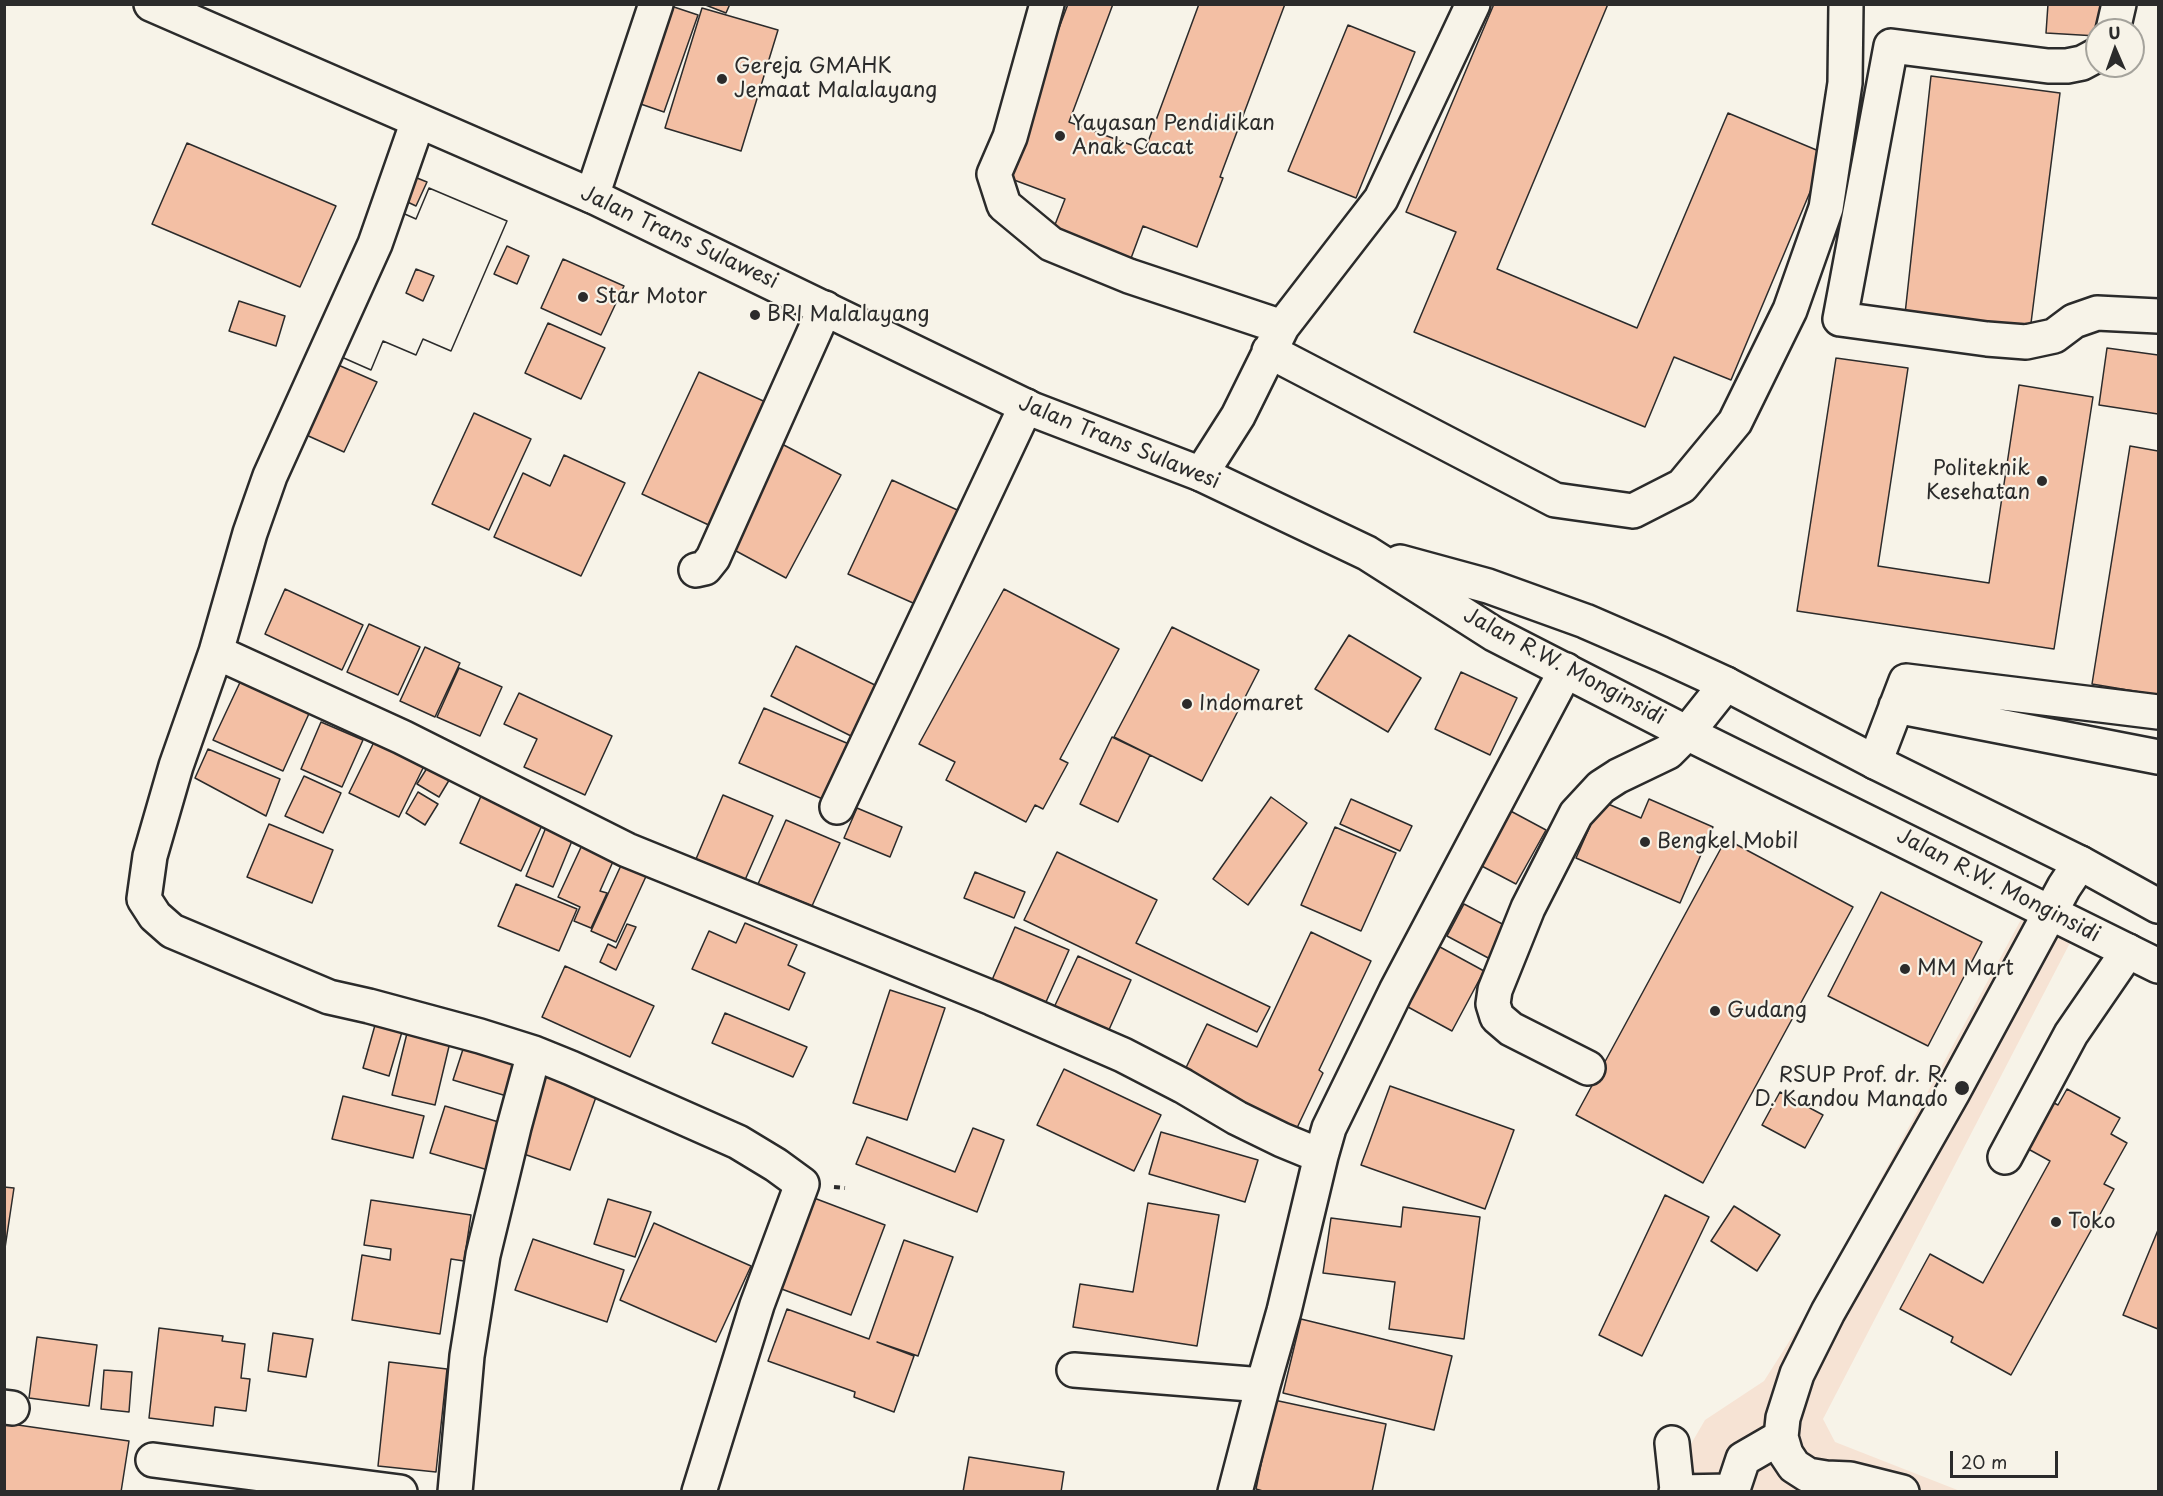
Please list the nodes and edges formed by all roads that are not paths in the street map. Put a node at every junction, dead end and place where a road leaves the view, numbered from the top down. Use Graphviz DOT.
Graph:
graph roads {
  1 [pos="151,4"];
  2 [pos="656,4"];
  3 [pos="1047,4"];
  4 [pos="1473,4"];
  5 [pos="1846,4"];
  6 [pos="2085,61"];
  7 [pos="418,121"];
  8 [pos="592,196"];
  9 [pos="825,308"];
  10 [pos="2158,316"];
  11 [pos="1276,339"];
  12 [pos="1026,406"];
  13 [pos="1202,474"];
  14 [pos="1367,553"];
  15 [pos="696,570"];
  16 [pos="216,652"];
  17 [pos="1566,670"];
  18 [pos="1726,684"];
  19 [pos="1893,689"];
  20 [pos="2158,712"];
  21 [pos="1688,733"];
  22 [pos="2158,757"];
  23 [pos="1875,762"];
  24 [pos="837,807"];
  25 [pos="2080,863"];
  26 [pos="2158,906"];
  27 [pos="2052,912"];
  28 [pos="2128,951"];
  29 [pos="2158,966"];
  30 [pos="534,1053"];
  31 [pos="1588,1068"];
  32 [pos="1321,1156"];
  33 [pos="2005,1157"];
  34 [pos="1074,1370"];
  35 [pos="1263,1385"];
  36 [pos="1781,1437"];
  37 [pos="1672,1443"];
  38 [pos="153,1460"];
  39 [pos="234,1481"];
  40 [pos="1865,1487"];
  41 [pos="400,1491"];
  42 [pos="454,1491"];
  43 [pos="699,1491"];
  44 [pos="1235,1491"];
  45 [pos="1677,1491"];
  46 [pos="1732,1491"];
  47 [pos="1902,1491"];
  1 -- 7 [label="main road, Jalan Trans Sulawesi"];
  2 -- 8 [label="main road"];
  3 -- 11 [label="main road"];
  4 -- 11 [label="main road"];
  5 -- 11 [label="main road"];
  6 -- 10 [label="main road"];
  7 -- 8 [label="main road, Jalan Trans Sulawesi"];
  7 -- 16 [label="main road"];
  8 -- 9 [label="main road, Jalan Trans Sulawesi"];
  9 -- 12 [label="main road, Jalan Trans Sulawesi"];
  9 -- 15 [label="main road"];
  11 -- 13 [label="main road"];
  12 -- 13 [label="main road, Jalan Trans Sulawesi"];
  12 -- 24 [label="main road"];
  13 -- 14 [label="main road, Jalan Trans Sulawesi"];
  14 -- 17 [label="main road, Jalan R.W. Monginsidi"];
  14 -- 18 [label="main road, Jalan R.W. Monginsidi"];
  16 -- 30 [label="main road"];
  16 -- 32 [label="main road"];
  17 -- 21 [label="main road, Jalan R.W. Monginsidi"];
  17 -- 32 [label="main road"];
  18 -- 21 [label="main road"];
  18 -- 23 [label="main road, Jalan R.W. Monginsidi"];
  19 -- 20 [label="main road"];
  19 -- 22 [label="main road"];
  19 -- 23 [label="main road"];
  21 -- 27 [label="main road, Jalan R.W. Monginsidi"];
  21 -- 31 [label="main road"];
  23 -- 25 [label="main road, Jalan R.W. Monginsidi"];
  25 -- 26 [label="main road, Jalan R.W. Monginsidi"];
  25 -- 27 [label="main road"];
  27 -- 28 [label="main road, Jalan R.W. Monginsidi"];
  27 -- 36 [label="main road"];
  28 -- 29 [label="main road, Jalan R.W. Monginsidi"];
  28 -- 33 [label="main road"];
  30 -- 42 [label="main road"];
  30 -- 43 [label="main road"];
  32 -- 35 [label="main road"];
  34 -- 35 [label="main road"];
  35 -- 44 [label="main road"];
  36 -- 40 [label="main road"];
  36 -- 46 [label="main road"];
  37 -- 45 [label="main road"];
  38 -- 39 [label="main road"];
  39 -- 41 [label="main road"];
  40 -- 47 [label="main road"];
  45 -- 46 [label="main road"];
}
